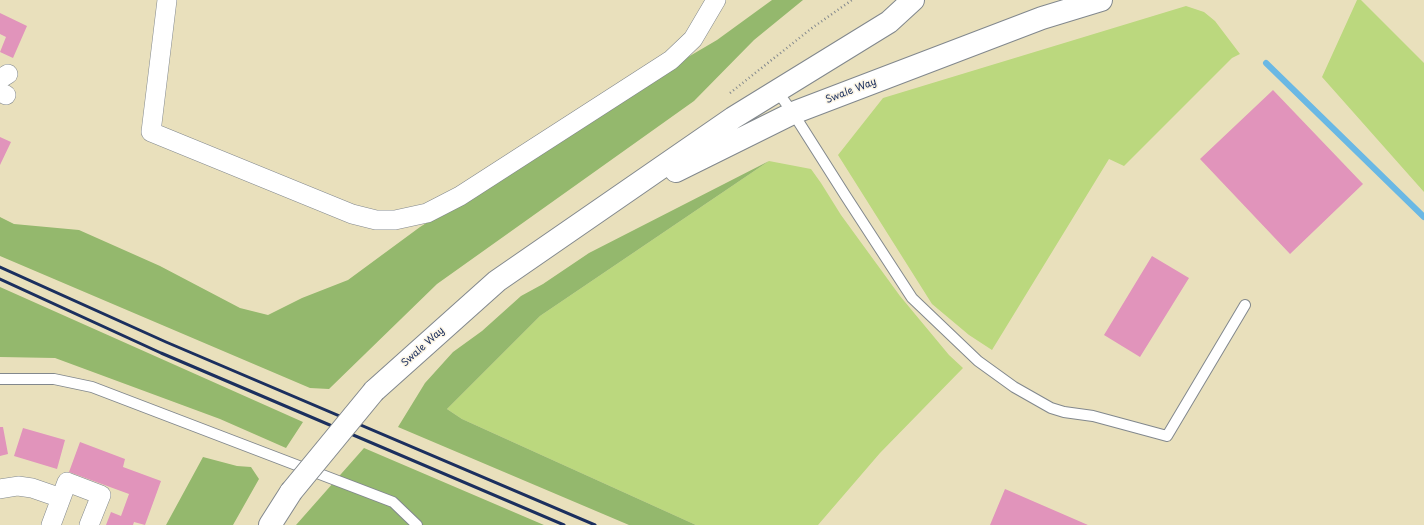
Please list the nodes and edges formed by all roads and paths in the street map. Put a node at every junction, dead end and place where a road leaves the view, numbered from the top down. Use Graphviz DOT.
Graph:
graph roads {
  1 [pos="167,0"];
  2 [pos="716,0"];
  3 [pos="913,0"];
  4 [pos="1101,0"];
  5 [pos="777,91"];
  6 [pos="793,113"];
  7 [pos="611,203"];
  8 [pos="1245,305"];
  9 [pos="0,379"];
  10 [pos="0,489"];
  11 [pos="61,498"];
  12 [pos="50,525"];
  13 [pos="89,525"];
  14 [pos="270,525"];
  15 [pos="417,525"];
  1 -- 2 [label="street"];
  3 -- 5 [label="main road, Swale Way"];
  4 -- 6 [label="main road, Swale Way"];
  5 -- 6 [label="lane"];
  5 -- 7 [label="main road, Swale Way"];
  6 -- 7 [label="main road, Swale Way"];
  6 -- 8 [label="lane"];
  7 -- 14 [label="main road, Swale Way, bridge"];
  9 -- 15 [label="lane"];
  10 -- 11 [label="street"];
  11 -- 12 [label="street"];
  11 -- 13 [label="street"];
}
